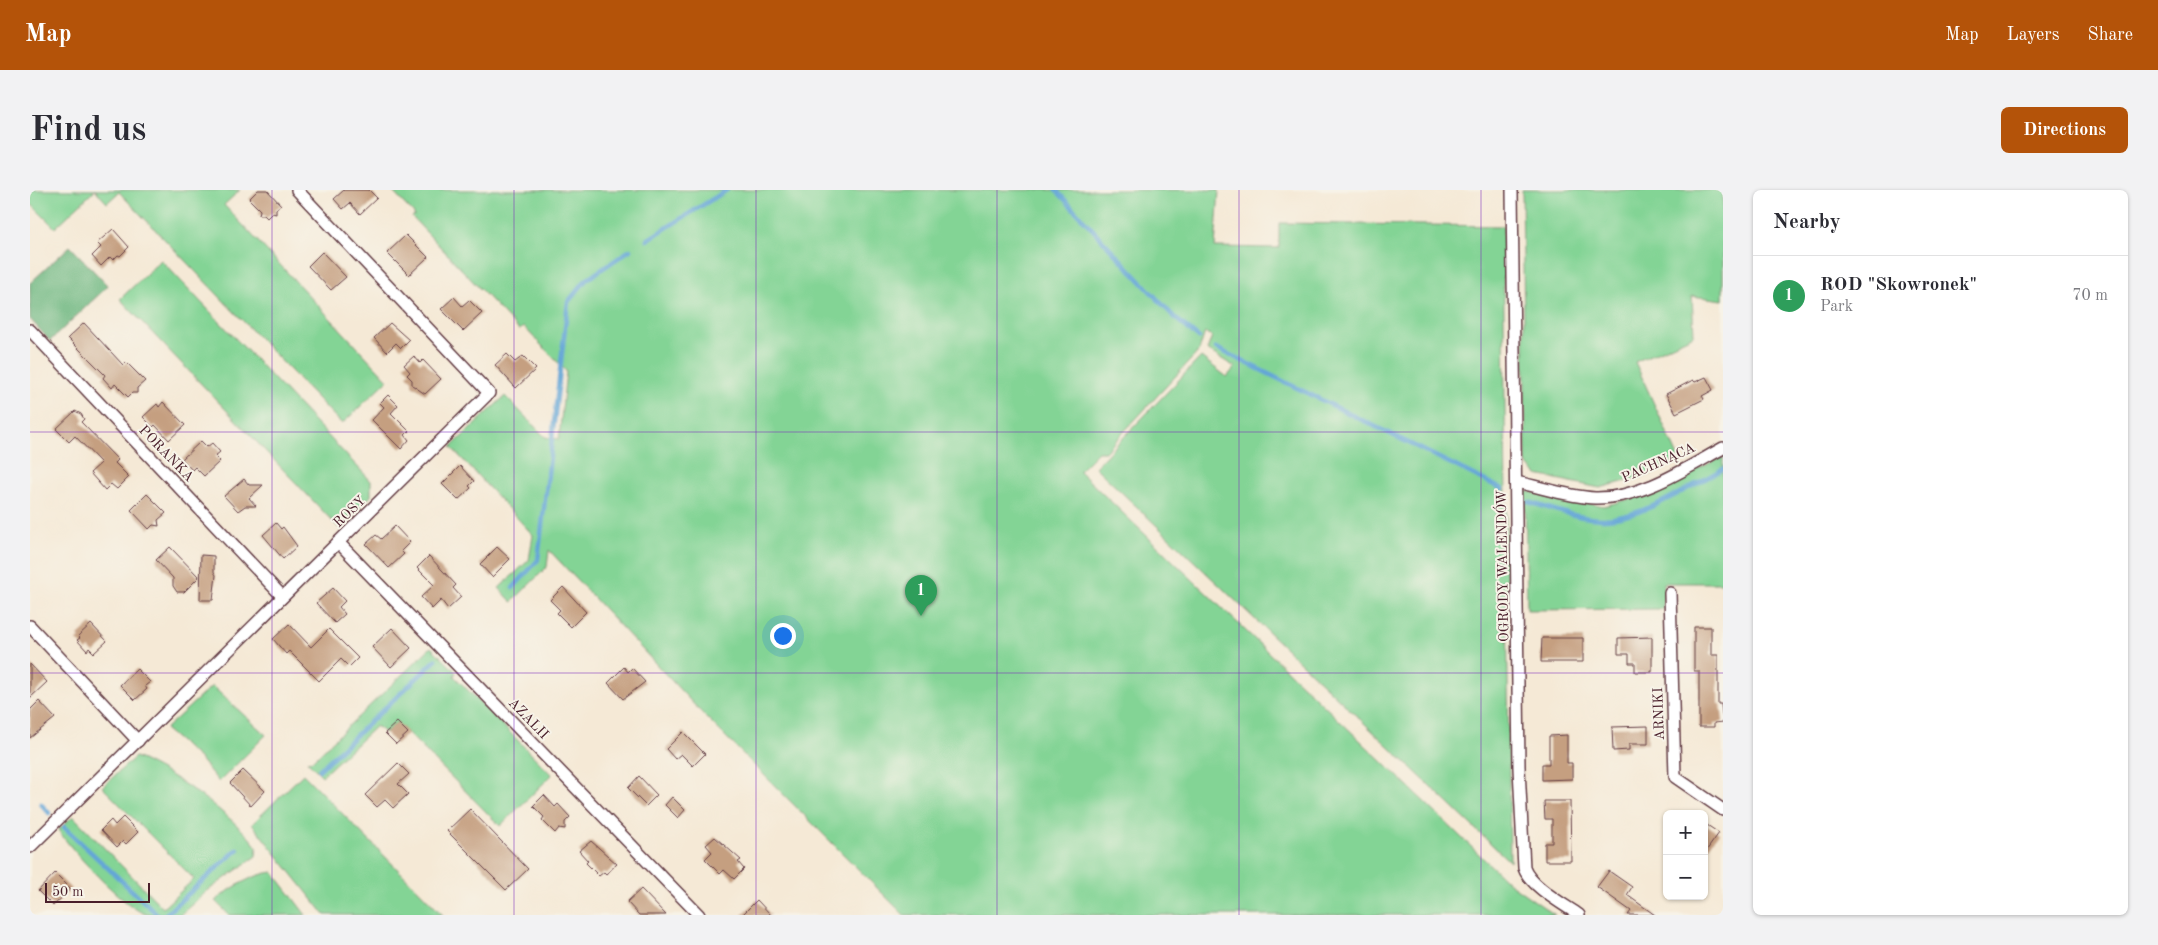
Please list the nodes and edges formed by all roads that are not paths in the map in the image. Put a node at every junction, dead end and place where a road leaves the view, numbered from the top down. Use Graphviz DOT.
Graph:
graph roads {
  1 [pos="297,190"];
  2 [pos="1512,190"];
  3 [pos="30,330"];
  4 [pos="1723,448"];
  5 [pos="1516,482"];
  6 [pos="338,542"];
  7 [pos="1670,593"];
  8 [pos="282,596"];
  9 [pos="30,626"];
  10 [pos="138,741"];
  11 [pos="1723,810"];
  12 [pos="30,847"];
  13 [pos="699,915"];
  14 [pos="1579,915"];
  1 -- 6 [label="street, ROSY"];
  2 -- 5 [label="street, OGRODY WALENDÓW"];
  3 -- 8 [label="street, PORANKA"];
  4 -- 5 [label="street, PACHNĄCA"];
  5 -- 14 [label="street, OGRODY WALENDÓW"];
  6 -- 8 [label="street, ROSY"];
  6 -- 13 [label="street, AZALII"];
  7 -- 11 [label="street, ARNIKI"];
  8 -- 10 [label="street, ROSY"];
  9 -- 10 [label="street"];
  10 -- 12 [label="street, ROSY"];
}
